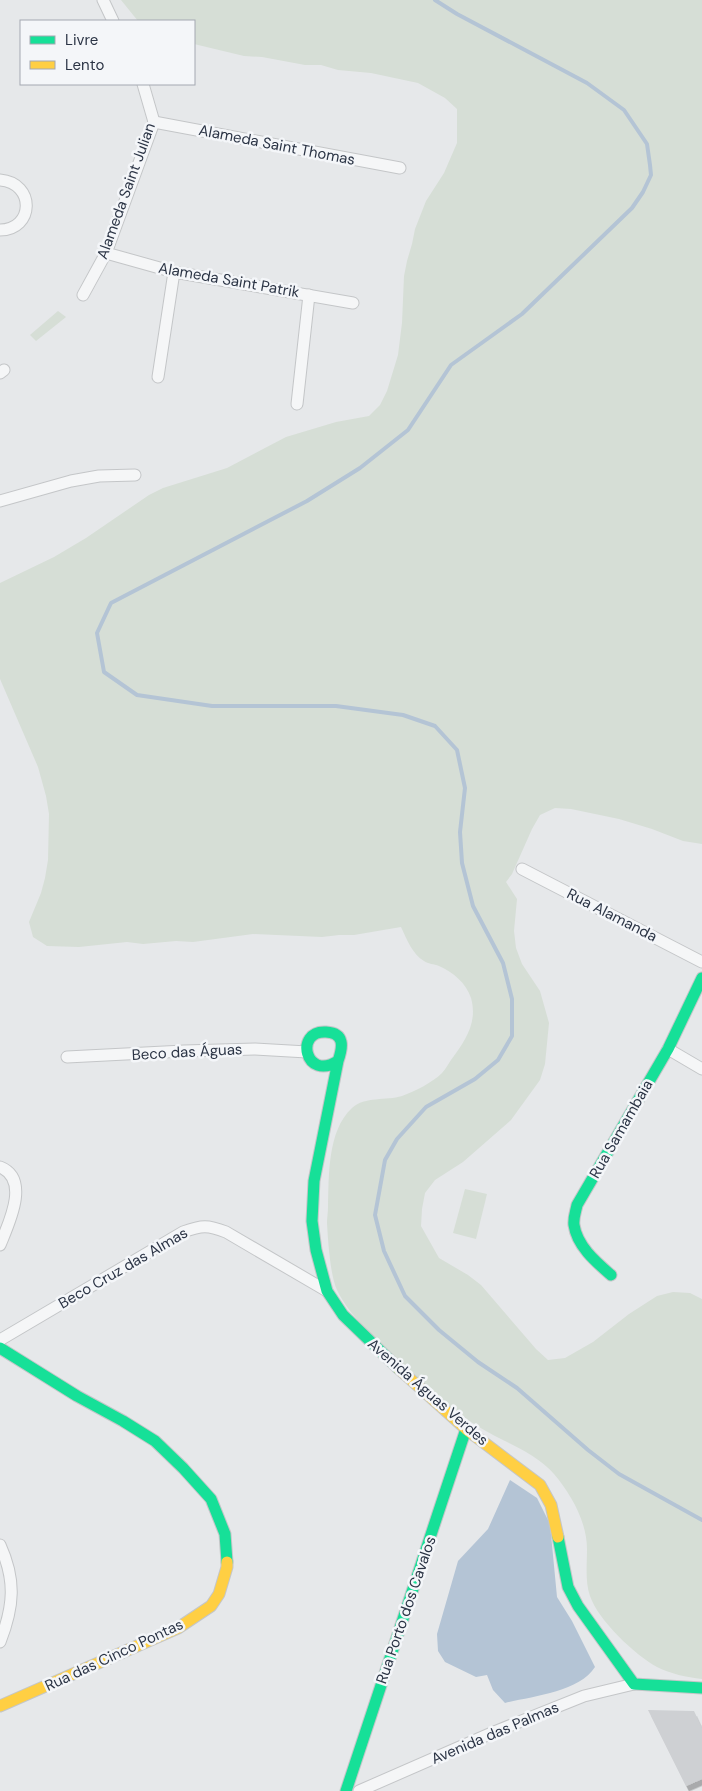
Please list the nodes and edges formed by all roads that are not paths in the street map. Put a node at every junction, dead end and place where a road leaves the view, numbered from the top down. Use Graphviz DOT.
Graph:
graph roads {
  1 [pos="103,0"];
  2 [pos="113,20"];
  3 [pos="143,85"];
  4 [pos="154,122"];
  5 [pos="400,168"];
  6 [pos="0,180"];
  7 [pos="0,230"];
  8 [pos="106,253"];
  9 [pos="174,272"];
  10 [pos="309,294"];
  11 [pos="83,295"];
  12 [pos="353,303"];
  13 [pos="158,377"];
  14 [pos="297,404"];
  15 [pos="135,475"];
  16 [pos="0,501"];
  17 [pos="522,869"];
  18 [pos="702,962"];
  19 [pos="702,978"];
  20 [pos="668,1049"];
  21 [pos="307,1052"];
  22 [pos="67,1057"];
  23 [pos="338,1060"];
  24 [pos="702,1069"];
  25 [pos="0,1167"];
  26 [pos="0,1246"];
  27 [pos="612,1275"];
  28 [pos="327,1291"];
  29 [pos="0,1340"];
  30 [pos="0,1348"];
  31 [pos="466,1429"];
  32 [pos="0,1545"];
  33 [pos="0,1642"];
  34 [pos="634,1684"];
  35 [pos="702,1688"];
  36 [pos="0,1706"];
  37 [pos="346,1791"];
  38 [pos="359,1791"];
  1 -- 2 [label="street"];
  3 -- 4 [label="street, Alameda Saint Julian"];
  4 -- 5 [label="street, Alameda Saint Thomas"];
  4 -- 8 [label="street, Alameda Saint Julian"];
  6 -- 7 [label="street"];
  8 -- 9 [label="street, Alameda Saint Patrik"];
  8 -- 11 [label="street, Alameda Saint Julian"];
  9 -- 10 [label="street, Alameda Saint Patrik"];
  9 -- 13 [label="street"];
  10 -- 12 [label="street, Alameda Saint Patrik"];
  10 -- 14 [label="street"];
  15 -- 16 [label="street"];
  17 -- 18 [label="street, Rua Alamanda"];
  19 -- 20 [label="street, Rua Samambaia"];
  20 -- 24 [label="street"];
  20 -- 27 [label="street, Rua Samambaia"];
  21 -- 22 [label="street, Beco das Águas"];
  21 -- 23 [label="street"];
  21 -- 23 [label="street, Avenida Águas Verdes"];
  23 -- 28 [label="street, Avenida Águas Verdes"];
  25 -- 26 [label="street"];
  28 -- 29 [label="street, Beco Cruz das Almas"];
  28 -- 31 [label="street, Avenida Águas Verdes"];
  30 -- 36 [label="street, Rua das Cinco Pontas"];
  31 -- 34 [label="street, Avenida Águas Verdes"];
  31 -- 37 [label="street, Rua Porto dos Cavalos"];
  32 -- 33 [label="street"];
  34 -- 35 [label="street"];
  34 -- 38 [label="street, Avenida das Palmas"];
}
